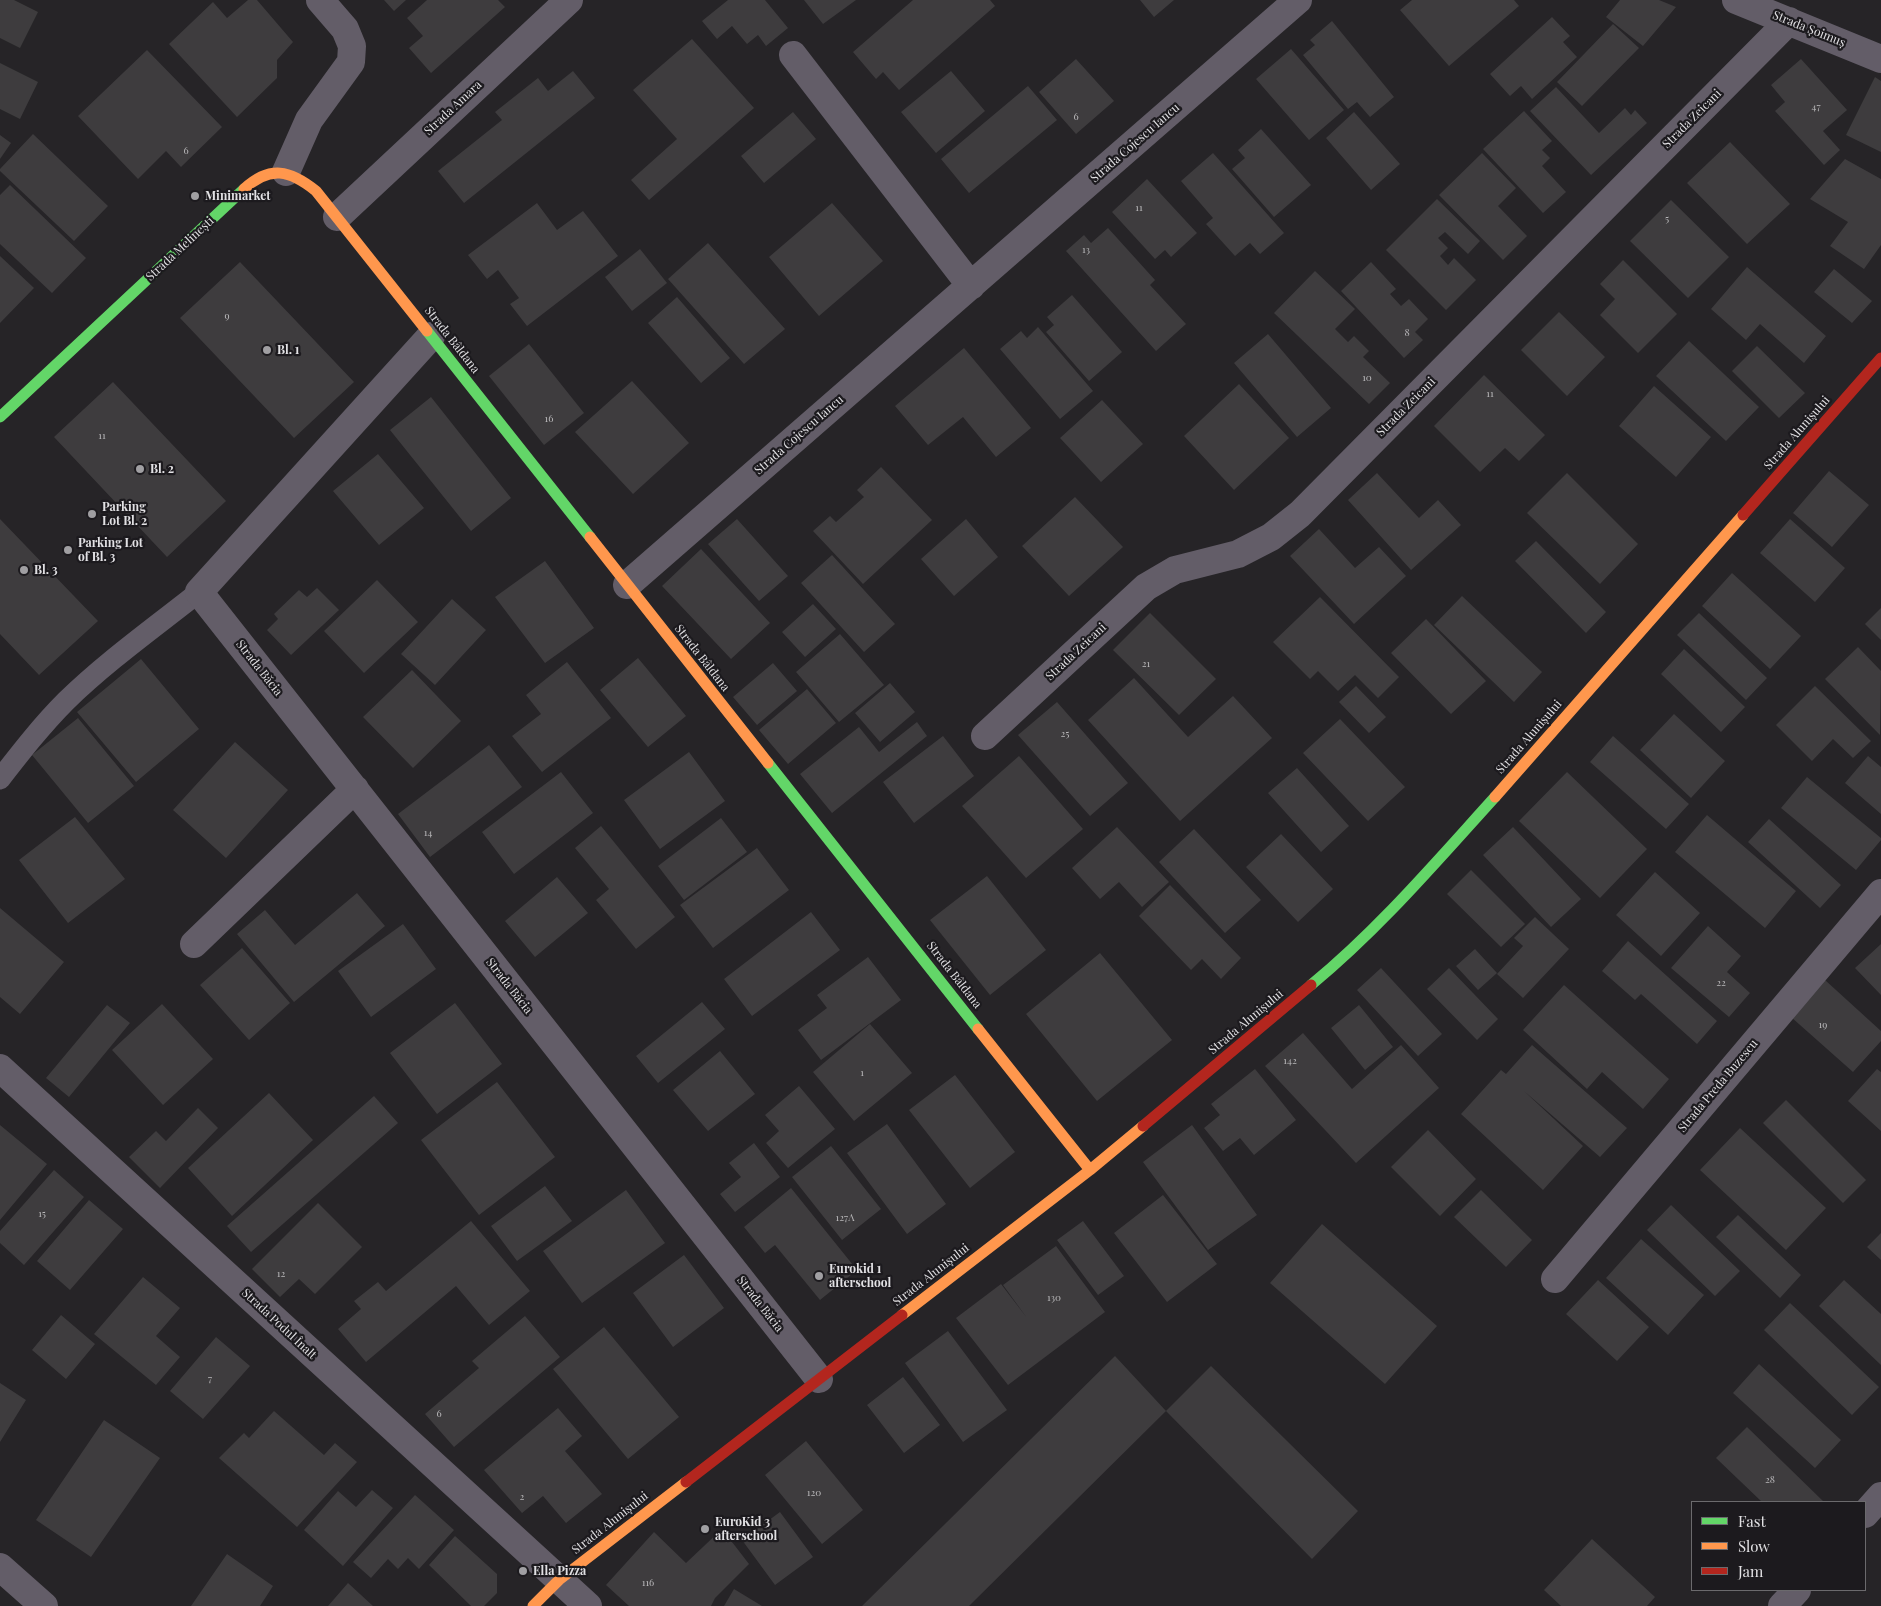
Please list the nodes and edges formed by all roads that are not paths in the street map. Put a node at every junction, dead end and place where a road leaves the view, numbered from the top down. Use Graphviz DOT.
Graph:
graph roads {
  1 [pos="320,0"];
  2 [pos="569,0"];
  3 [pos="1298,0"];
  4 [pos="1736,0"];
  5 [pos="1790,21"];
  6 [pos="793,55"];
  7 [pos="1881,59"];
  8 [pos="286,172"];
  9 [pos="337,217"];
  10 [pos="971,286"];
  11 [pos="432,336"];
  12 [pos="1881,358"];
  13 [pos="0,417"];
  14 [pos="627,585"];
  15 [pos="199,592"];
  16 [pos="985,736"];
  17 [pos="0,779"];
  18 [pos="355,789"];
  19 [pos="1881,893"];
  20 [pos="194,944"];
  21 [pos="0,1068"];
  22 [pos="1090,1170"];
  23 [pos="1555,1279"];
  24 [pos="819,1379"];
  25 [pos="1881,1496"];
  26 [pos="1866,1513"];
  27 [pos="0,1567"];
  28 [pos="559,1580"];
  29 [pos="1796,1591"];
  30 [pos="44,1606"];
  31 [pos="533,1606"];
  32 [pos="588,1606"];
  33 [pos="1782,1606"];
  1 -- 8 [label="street"];
  2 -- 9 [label="street, Strada Amara"];
  3 -- 10 [label="street, Strada Cojescu Iancu"];
  4 -- 5 [label="street, Strada Șoimuș"];
  5 -- 7 [label="street, Strada Șoimuș"];
  5 -- 16 [label="street, Strada Zeicani"];
  6 -- 10 [label="street"];
  8 -- 9 [label="street, Strada Bâldana"];
  8 -- 13 [label="street, Strada Melinești"];
  9 -- 11 [label="street, Strada Bâldana"];
  10 -- 14 [label="street, Strada Cojescu Iancu"];
  11 -- 14 [label="street, Strada Bâldana"];
  11 -- 15 [label="street"];
  12 -- 22 [label="street, Strada Alunișului"];
  14 -- 22 [label="street, Strada Bâldana"];
  15 -- 17 [label="lane"];
  15 -- 18 [label="street, Strada Băcia"];
  18 -- 20 [label="street"];
  18 -- 24 [label="street, Strada Băcia"];
  19 -- 23 [label="street, Strada Preda Buzescu"];
  21 -- 28 [label="street, Strada Podul Înalt"];
  22 -- 24 [label="street, Strada Alunișului"];
  24 -- 28 [label="street, Strada Alunișului"];
  25 -- 26 [label="street"];
  27 -- 30 [label="street"];
  28 -- 31 [label="street, Strada Alunișului"];
  28 -- 32 [label="street, Strada Podul Înalt"];
  29 -- 33 [label="street"];
}
